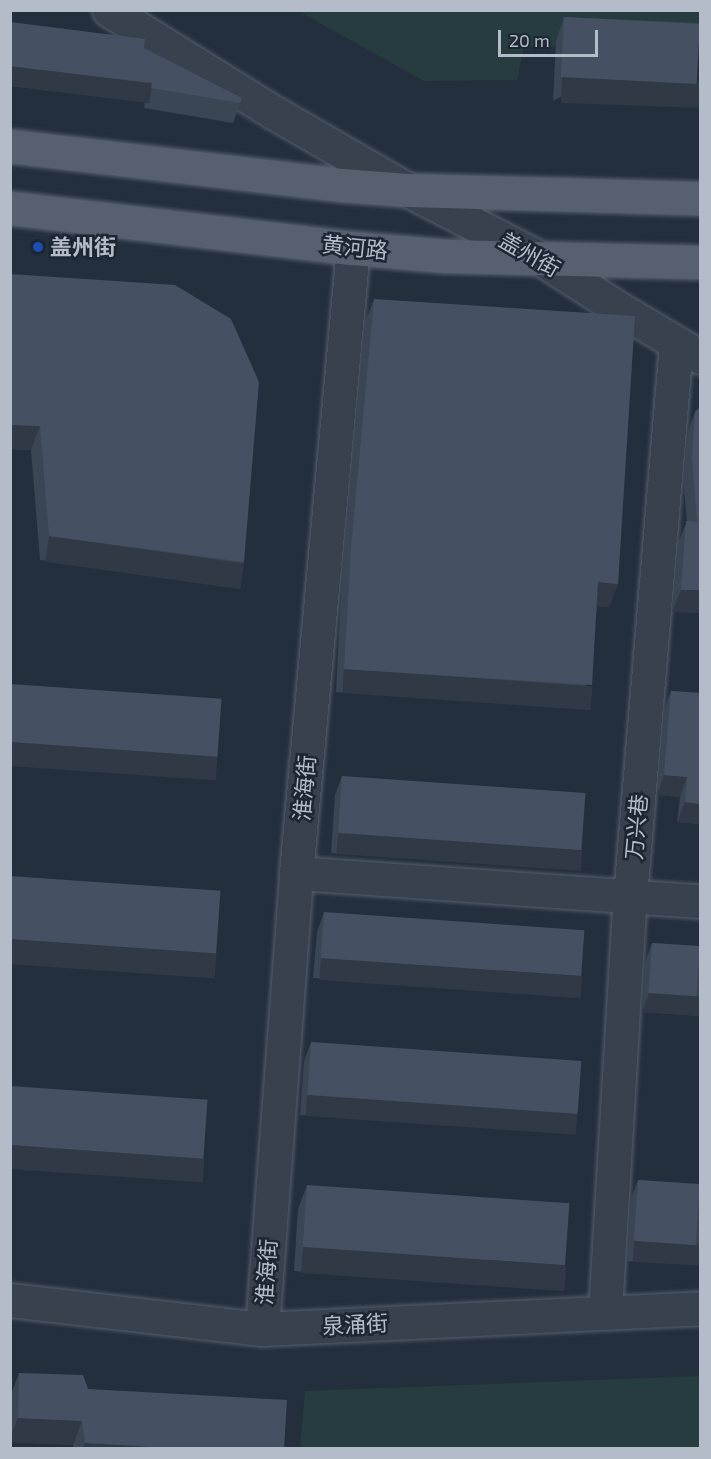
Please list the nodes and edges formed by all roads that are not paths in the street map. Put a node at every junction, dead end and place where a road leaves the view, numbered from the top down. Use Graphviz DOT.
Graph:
graph roads {
  1 [pos="109,10"];
  2 [pos="10,146"];
  3 [pos="408,189"];
  4 [pos="700,198"];
  5 [pos="10,208"];
  6 [pos="353,248"];
  7 [pos="540,258"];
  8 [pos="700,262"];
  9 [pos="688,350"];
  10 [pos="296,873"];
  11 [pos="630,896"];
  12 [pos="700,901"];
  13 [pos="10,1299"];
  14 [pos="700,1308"];
  15 [pos="605,1312"];
  16 [pos="262,1329"];
  1 -- 3 [label="street, 盖州街"];
  2 -- 3 [label="main road"];
  3 -- 4 [label="main road"];
  3 -- 7 [label="street, 盖州街"];
  5 -- 6 [label="main road, 黄河路"];
  6 -- 7 [label="main road, 黄河路"];
  6 -- 10 [label="street, 淮海街"];
  7 -- 8 [label="main road, 黄河路"];
  7 -- 9 [label="street, 盖州街"];
  9 -- 11 [label="street, 万兴巷"];
  10 -- 11 [label="street"];
  10 -- 16 [label="street, 淮海街"];
  11 -- 12 [label="street"];
  11 -- 15 [label="street, 万兴巷"];
  13 -- 16 [label="street, 泉涌街"];
  14 -- 15 [label="street, 泉涌街"];
  15 -- 16 [label="street, 泉涌街"];
}
